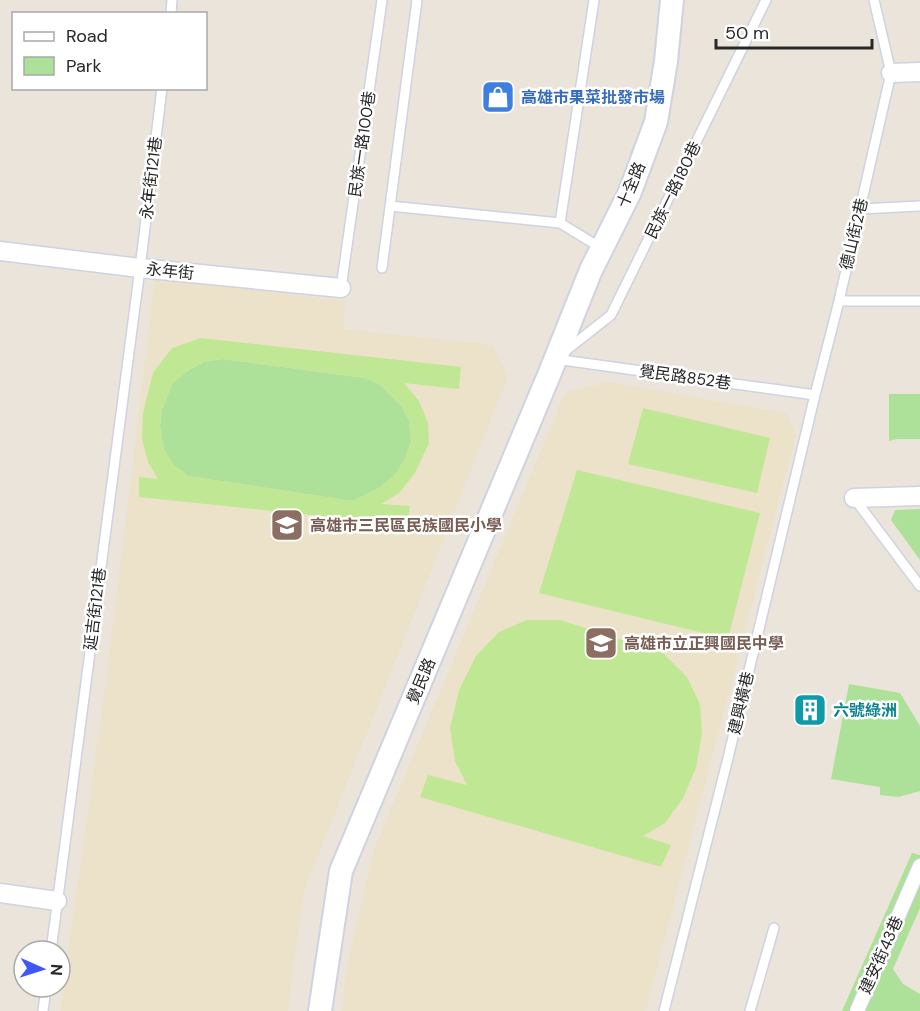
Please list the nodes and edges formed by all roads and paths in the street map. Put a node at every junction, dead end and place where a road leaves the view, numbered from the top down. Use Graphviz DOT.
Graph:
graph roads {
  1 [pos="382,0"];
  2 [pos="417,0"];
  3 [pos="594,0"];
  4 [pos="672,0"];
  5 [pos="766,0"];
  6 [pos="874,0"];
  7 [pos="920,72"];
  8 [pos="891,73"];
  9 [pos="162,90"];
  10 [pos="390,206"];
  11 [pos="920,206"];
  12 [pos="860,209"];
  13 [pos="560,223"];
  14 [pos="601,248"];
  15 [pos="0,251"];
  16 [pos="140,268"];
  17 [pos="382,268"];
  18 [pos="341,288"];
  19 [pos="839,301"];
  20 [pos="920,301"];
  21 [pos="555,360"];
  22 [pos="815,395"];
  23 [pos="920,496"];
  24 [pos="854,498"];
  25 [pos="920,586"];
  26 [pos="920,866"];
  27 [pos="0,893"];
  28 [pos="57,901"];
  29 [pos="774,928"];
  30 [pos="52,939"];
  31 [pos="320,1011"];
  32 [pos="664,1011"];
  33 [pos="750,1011"];
  34 [pos="857,1011"];
  1 -- 18 [label="lane, 民族一路100巷"];
  2 -- 10 [label="lane"];
  3 -- 13 [label="lane"];
  4 -- 14 [label="street, 十全路"];
  5 -- 21 [label="lane, 民族一路180巷"];
  6 -- 8 [label="lane"];
  7 -- 8 [label="street"];
  8 -- 12 [label="lane, 德山街2巷"];
  9 -- 16 [label="lane, 永年街121巷"];
  10 -- 13 [label="lane"];
  10 -- 17 [label="lane"];
  11 -- 12 [label="lane"];
  12 -- 19 [label="lane, 德山街2巷"];
  13 -- 14 [label="lane"];
  14 -- 21 [label="street, 十全路"];
  15 -- 16 [label="street, 永年街"];
  16 -- 18 [label="street, 永年街"];
  16 -- 28 [label="lane, 延吉街121巷"];
  19 -- 20 [label="lane"];
  19 -- 22 [label="lane, 德山街2巷"];
  21 -- 22 [label="lane, 覺民路852巷"];
  21 -- 31 [label="street, 覺民路"];
  22 -- 32 [label="lane, 建興橫巷"];
  23 -- 24 [label="street"];
  24 -- 25 [label="lane"];
  26 -- 34 [label="street, 建安街43巷"];
  27 -- 28 [label="street"];
  28 -- 30 [label="lane, 延吉街121巷"];
  29 -- 33 [label="lane"];
}
